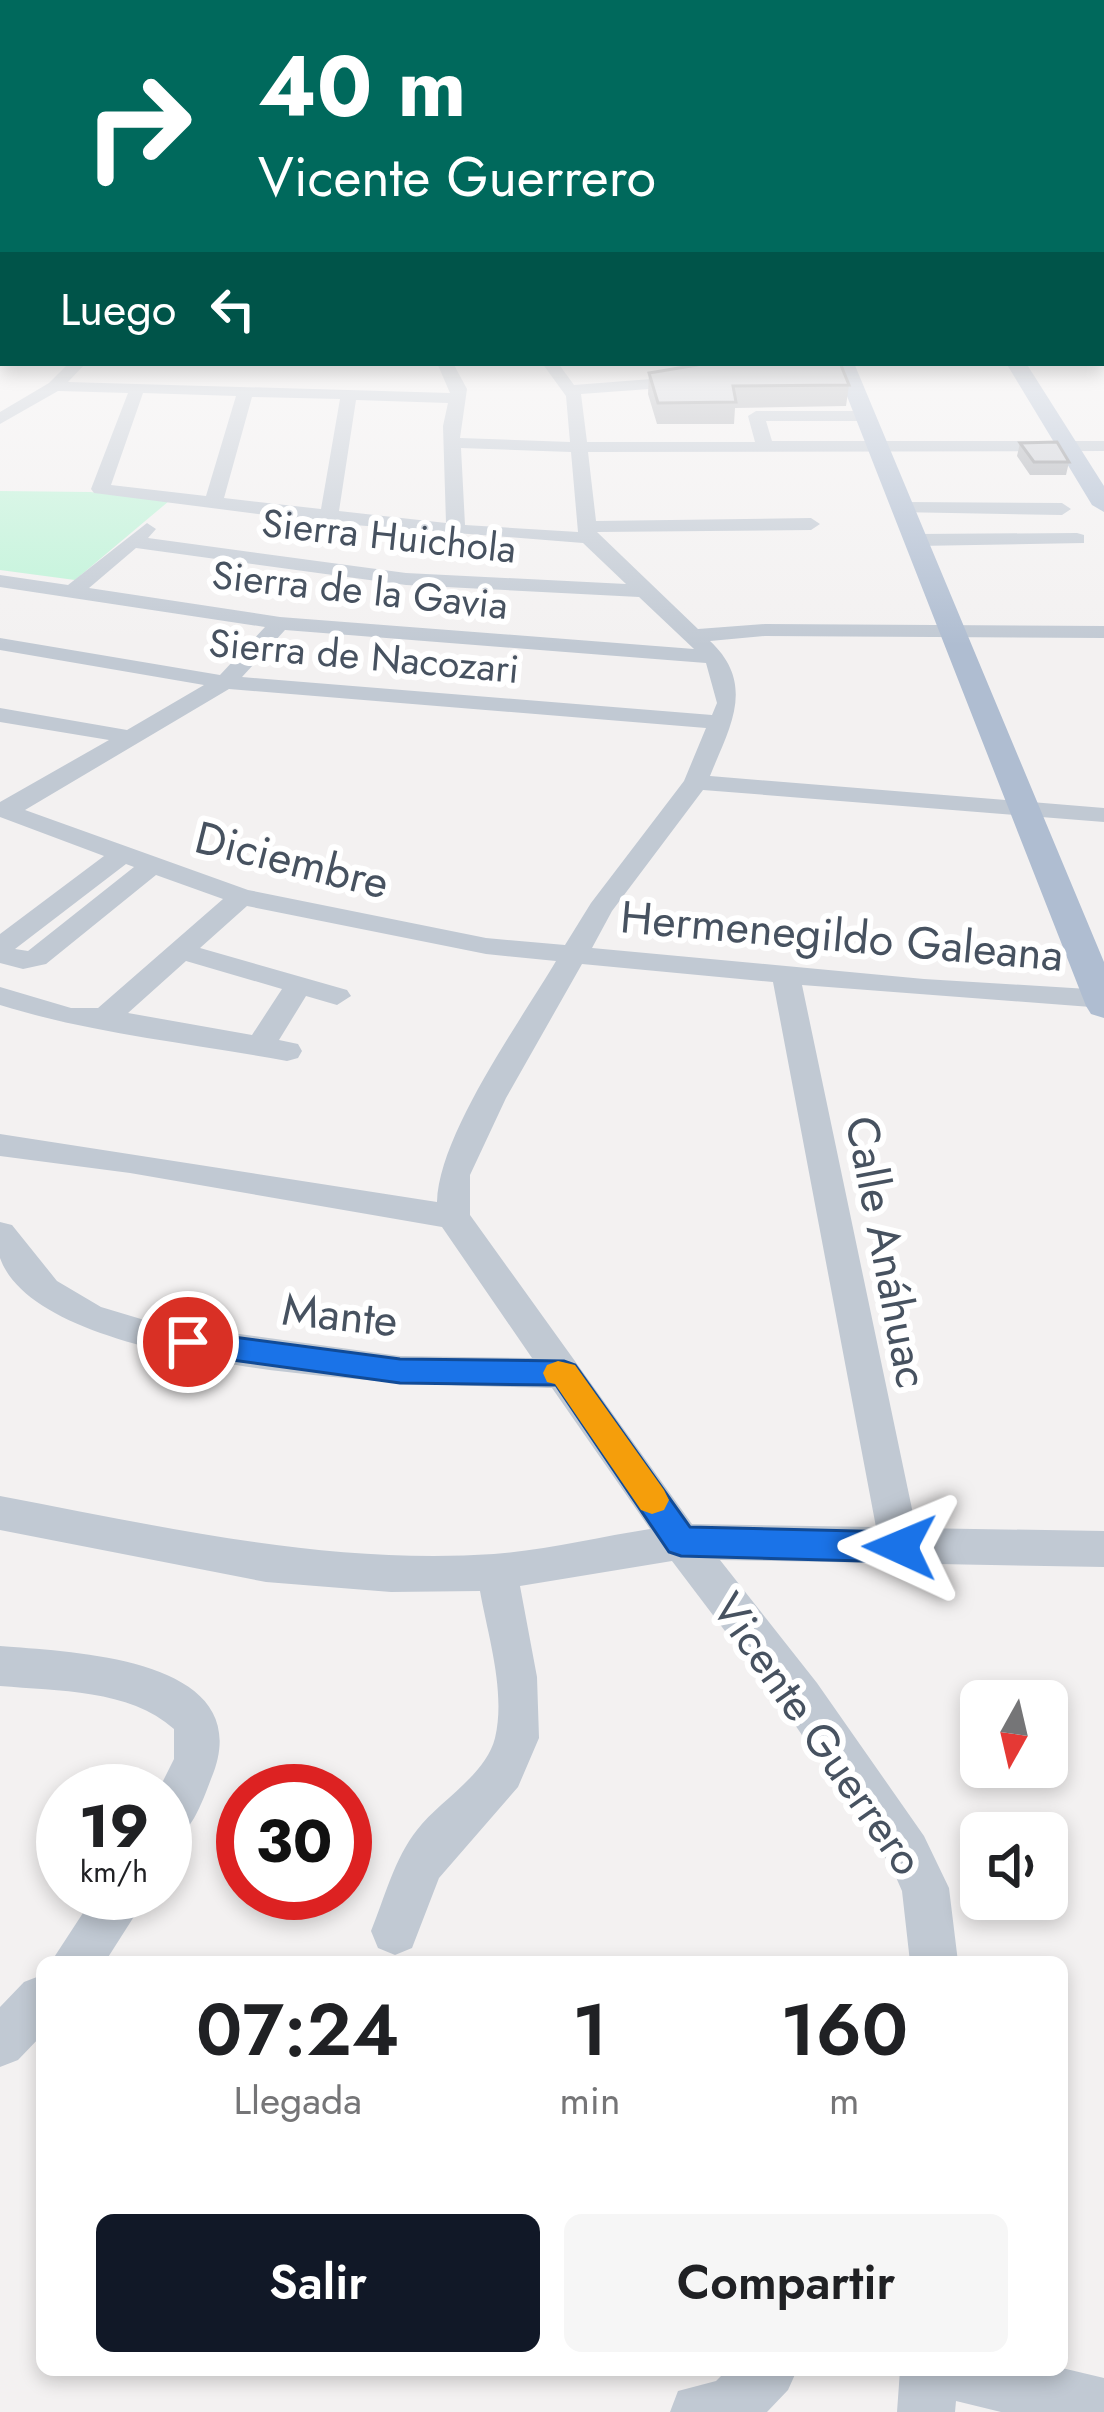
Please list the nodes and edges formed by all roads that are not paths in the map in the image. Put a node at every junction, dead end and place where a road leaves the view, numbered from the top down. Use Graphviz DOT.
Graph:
graph roads {
  1 [pos="125,422"];
  2 [pos="236,422"];
  3 [pos="345,422"];
  4 [pos="455,422"];
  5 [pos="575,422"];
  6 [pos="839,422"];
  7 [pos="869,422"];
  8 [pos="1053,422"];
  9 [pos="717,434"];
  10 [pos="762,441"];
  11 [pos="452,442"];
  12 [pos="1068,446"];
  13 [pos="1104,446"];
  14 [pos="578,447"];
  15 [pos="879,448"];
  16 [pos="180,499"];
  17 [pos="213,503"];
  18 [pos="1104,505"];
  19 [pos="904,508"];
  20 [pos="1062,509"];
  21 [pos="329,517"];
  22 [pos="811,524"];
  23 [pos="456,530"];
  24 [pos="586,532"];
  25 [pos="1077,539"];
  26 [pos="917,540"];
  27 [pos="133,542"];
  28 [pos="0,580"];
  29 [pos="73,591"];
  30 [pos="639,591"];
  31 [pos="280,623"];
  32 [pos="955,629"];
  33 [pos="1104,632"];
  34 [pos="696,635"];
  35 [pos="0,644"];
  36 [pos="715,657"];
  37 [pos="225,682"];
  38 [pos="0,716"];
  39 [pos="723,723"];
  40 [pos="130,737"];
  41 [pos="696,782"];
  42 [pos="4,809"];
  43 [pos="1027,810"];
  44 [pos="1104,815"];
  45 [pos="120,856"];
  46 [pos="150,867"];
  47 [pos="241,897"];
  48 [pos="0,950"];
  49 [pos="181,951"];
  50 [pos="573,956"];
  51 [pos="786,975"];
  52 [pos="299,985"];
  53 [pos="0,996"];
  54 [pos="337,996"];
  55 [pos="1103,1001"];
  56 [pos="104,1018"];
  57 [pos="0,1145"];
  58 [pos="453,1217"];
  59 [pos="0,1234"];
  60 [pos="564,1373"];
  61 [pos="0,1513"];
  62 [pos="681,1542"];
  63 [pos="900,1547"];
  64 [pos="1104,1549"];
  65 [pos="497,1572"];
  66 [pos="0,1666"];
  67 [pos="192,1769"];
  68 [pos="105,1920"];
  69 [pos="395,1931"];
  70 [pos="79,1956"];
  71 [pos="934,1956"];
  72 [pos="36,2006"];
  73 [pos="0,2042"];
  74 [pos="762,2376"];
  75 [pos="929,2376"];
  76 [pos="970,2376"];
  77 [pos="1104,2407"];
  78 [pos="699,2412"];
  79 [pos="926,2412"];
  1 -- 16 [label="street"];
  2 -- 17 [label="street"];
  3 -- 21 [label="street"];
  4 -- 11 [label="street"];
  5 -- 14 [label="street"];
  6 -- 10 [label="street"];
  7 -- 15 [label="main road"];
  8 -- 12 [label="main road"];
  9 -- 10 [label="street"];
  10 -- 14 [label="street"];
  10 -- 15 [label="street"];
  11 -- 14 [label="street"];
  11 -- 23 [label="street"];
  12 -- 13 [label="street"];
  12 -- 15 [label="street"];
  12 -- 18 [label="main road"];
  14 -- 24 [label="street"];
  15 -- 19 [label="main road"];
  16 -- 17 [label="street"];
  16 -- 27 [label="street"];
  17 -- 21 [label="street"];
  19 -- 20 [label="street"];
  19 -- 26 [label="main road"];
  21 -- 23 [label="street"];
  22 -- 24 [label="street"];
  23 -- 24 [label="street"];
  24 -- 30 [label="street"];
  25 -- 26 [label="street"];
  26 -- 32 [label="main road"];
  27 -- 29 [label="street"];
  27 -- 30 [label="street, Sierra Huichola"];
  28 -- 29 [label="street, Sierra de la Gavia"];
  29 -- 31 [label="street, Sierra de la Gavia"];
  30 -- 34 [label="street"];
  31 -- 36 [label="street, Sierra de la Gavia"];
  31 -- 37 [label="street"];
  32 -- 33 [label="street"];
  32 -- 34 [label="street"];
  32 -- 43 [label="main road"];
  34 -- 36 [label="street"];
  35 -- 37 [label="street, Sierra de Nacozari"];
  36 -- 39 [label="street"];
  37 -- 39 [label="street, Sierra de Nacozari"];
  37 -- 40 [label="street"];
  38 -- 40 [label="street"];
  39 -- 41 [label="street"];
  40 -- 42 [label="street"];
  41 -- 43 [label="street"];
  41 -- 50 [label="street"];
  42 -- 45 [label="street, Diciembre"];
  43 -- 44 [label="street"];
  43 -- 55 [label="main road"];
  45 -- 46 [label="street, Diciembre"];
  45 -- 48 [label="street"];
  46 -- 47 [label="street, Diciembre"];
  46 -- 48 [label="street"];
  47 -- 49 [label="street"];
  47 -- 50 [label="street, Diciembre"];
  49 -- 52 [label="street"];
  49 -- 56 [label="street"];
  50 -- 51 [label="street, Hermenegildo Galeana"];
  50 -- 58 [label="street"];
  51 -- 55 [label="street, Hermenegildo Galeana"];
  51 -- 63 [label="street, Calle Anáhuac"];
  52 -- 54 [label="street"];
  52 -- 56 [label="street"];
  53 -- 56 [label="street"];
  57 -- 58 [label="street"];
  58 -- 60 [label="street, Vicente Guerrero"];
  59 -- 60 [label="street, Mante"];
  60 -- 62 [label="street, Vicente Guerrero"];
  61 -- 65 [label="street"];
  62 -- 63 [label="street"];
  62 -- 65 [label="street"];
  62 -- 71 [label="street, Vicente Guerrero"];
  63 -- 64 [label="street"];
  65 -- 69 [label="street"];
  66 -- 67 [label="street"];
  68 -- 70 [label="street"];
  72 -- 73 [label="street"];
  74 -- 78 [label="street"];
  75 -- 79 [label="street"];
  76 -- 77 [label="street"];
}
